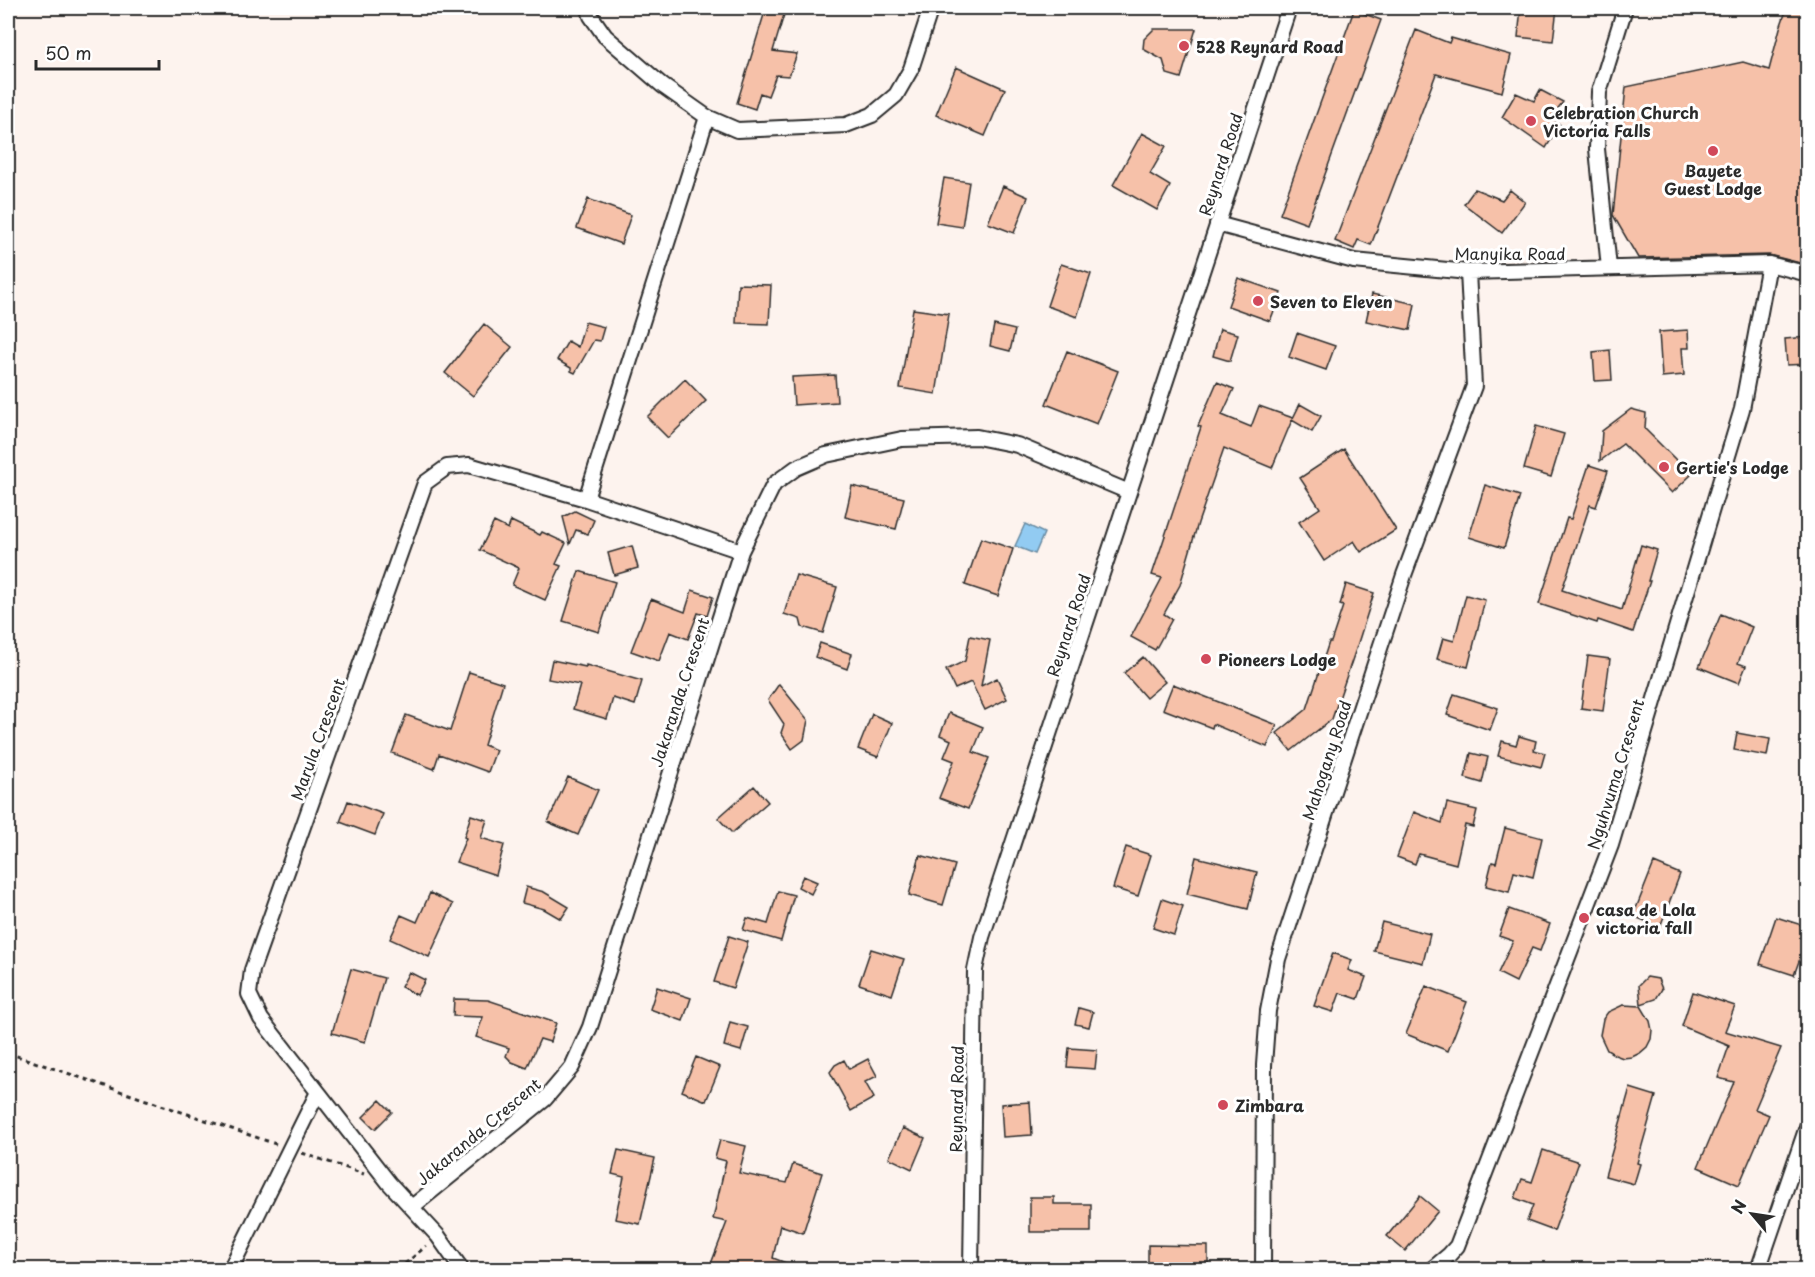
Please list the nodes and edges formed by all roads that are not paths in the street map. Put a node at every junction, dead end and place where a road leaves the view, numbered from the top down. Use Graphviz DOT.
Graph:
graph roads {
  1 [pos="589,8"];
  2 [pos="931,8"];
  3 [pos="1288,8"];
  4 [pos="1625,8"];
  5 [pos="707,117"];
  6 [pos="1217,224"];
  7 [pos="1768,264"];
  8 [pos="1609,268"];
  9 [pos="1468,272"];
  10 [pos="1808,274"];
  11 [pos="1129,492"];
  12 [pos="586,499"];
  13 [pos="741,551"];
  14 [pos="318,1092"];
  15 [pos="1808,1124"];
  16 [pos="412,1207"];
  17 [pos="230,1269"];
  18 [pos="462,1269"];
  19 [pos="971,1269"];
  20 [pos="1263,1269"];
  21 [pos="1431,1269"];
  22 [pos="1758,1269"];
  1 -- 5 [label="street"];
  2 -- 5 [label="street"];
  3 -- 6 [label="street, Reynard Road"];
  4 -- 8 [label="street"];
  5 -- 12 [label="street"];
  6 -- 9 [label="street, Manyika Road"];
  6 -- 11 [label="street, Reynard Road"];
  7 -- 8 [label="street, Manyika Road"];
  7 -- 10 [label="street, Manyika Road"];
  7 -- 21 [label="street, Nguhvuma Crescent"];
  8 -- 9 [label="street, Manyika Road"];
  9 -- 20 [label="street, Mahogany Road"];
  11 -- 13 [label="street, Jakaranda Crescent"];
  11 -- 19 [label="street, Reynard Road"];
  12 -- 13 [label="street, Marula Crescent"];
  12 -- 14 [label="street, Marula Crescent"];
  13 -- 16 [label="street, Jakaranda Crescent"];
  14 -- 16 [label="street, Marula Crescent"];
  14 -- 17 [label="street"];
  15 -- 22 [label="street"];
  16 -- 18 [label="street, Marula Crescent"];
}
